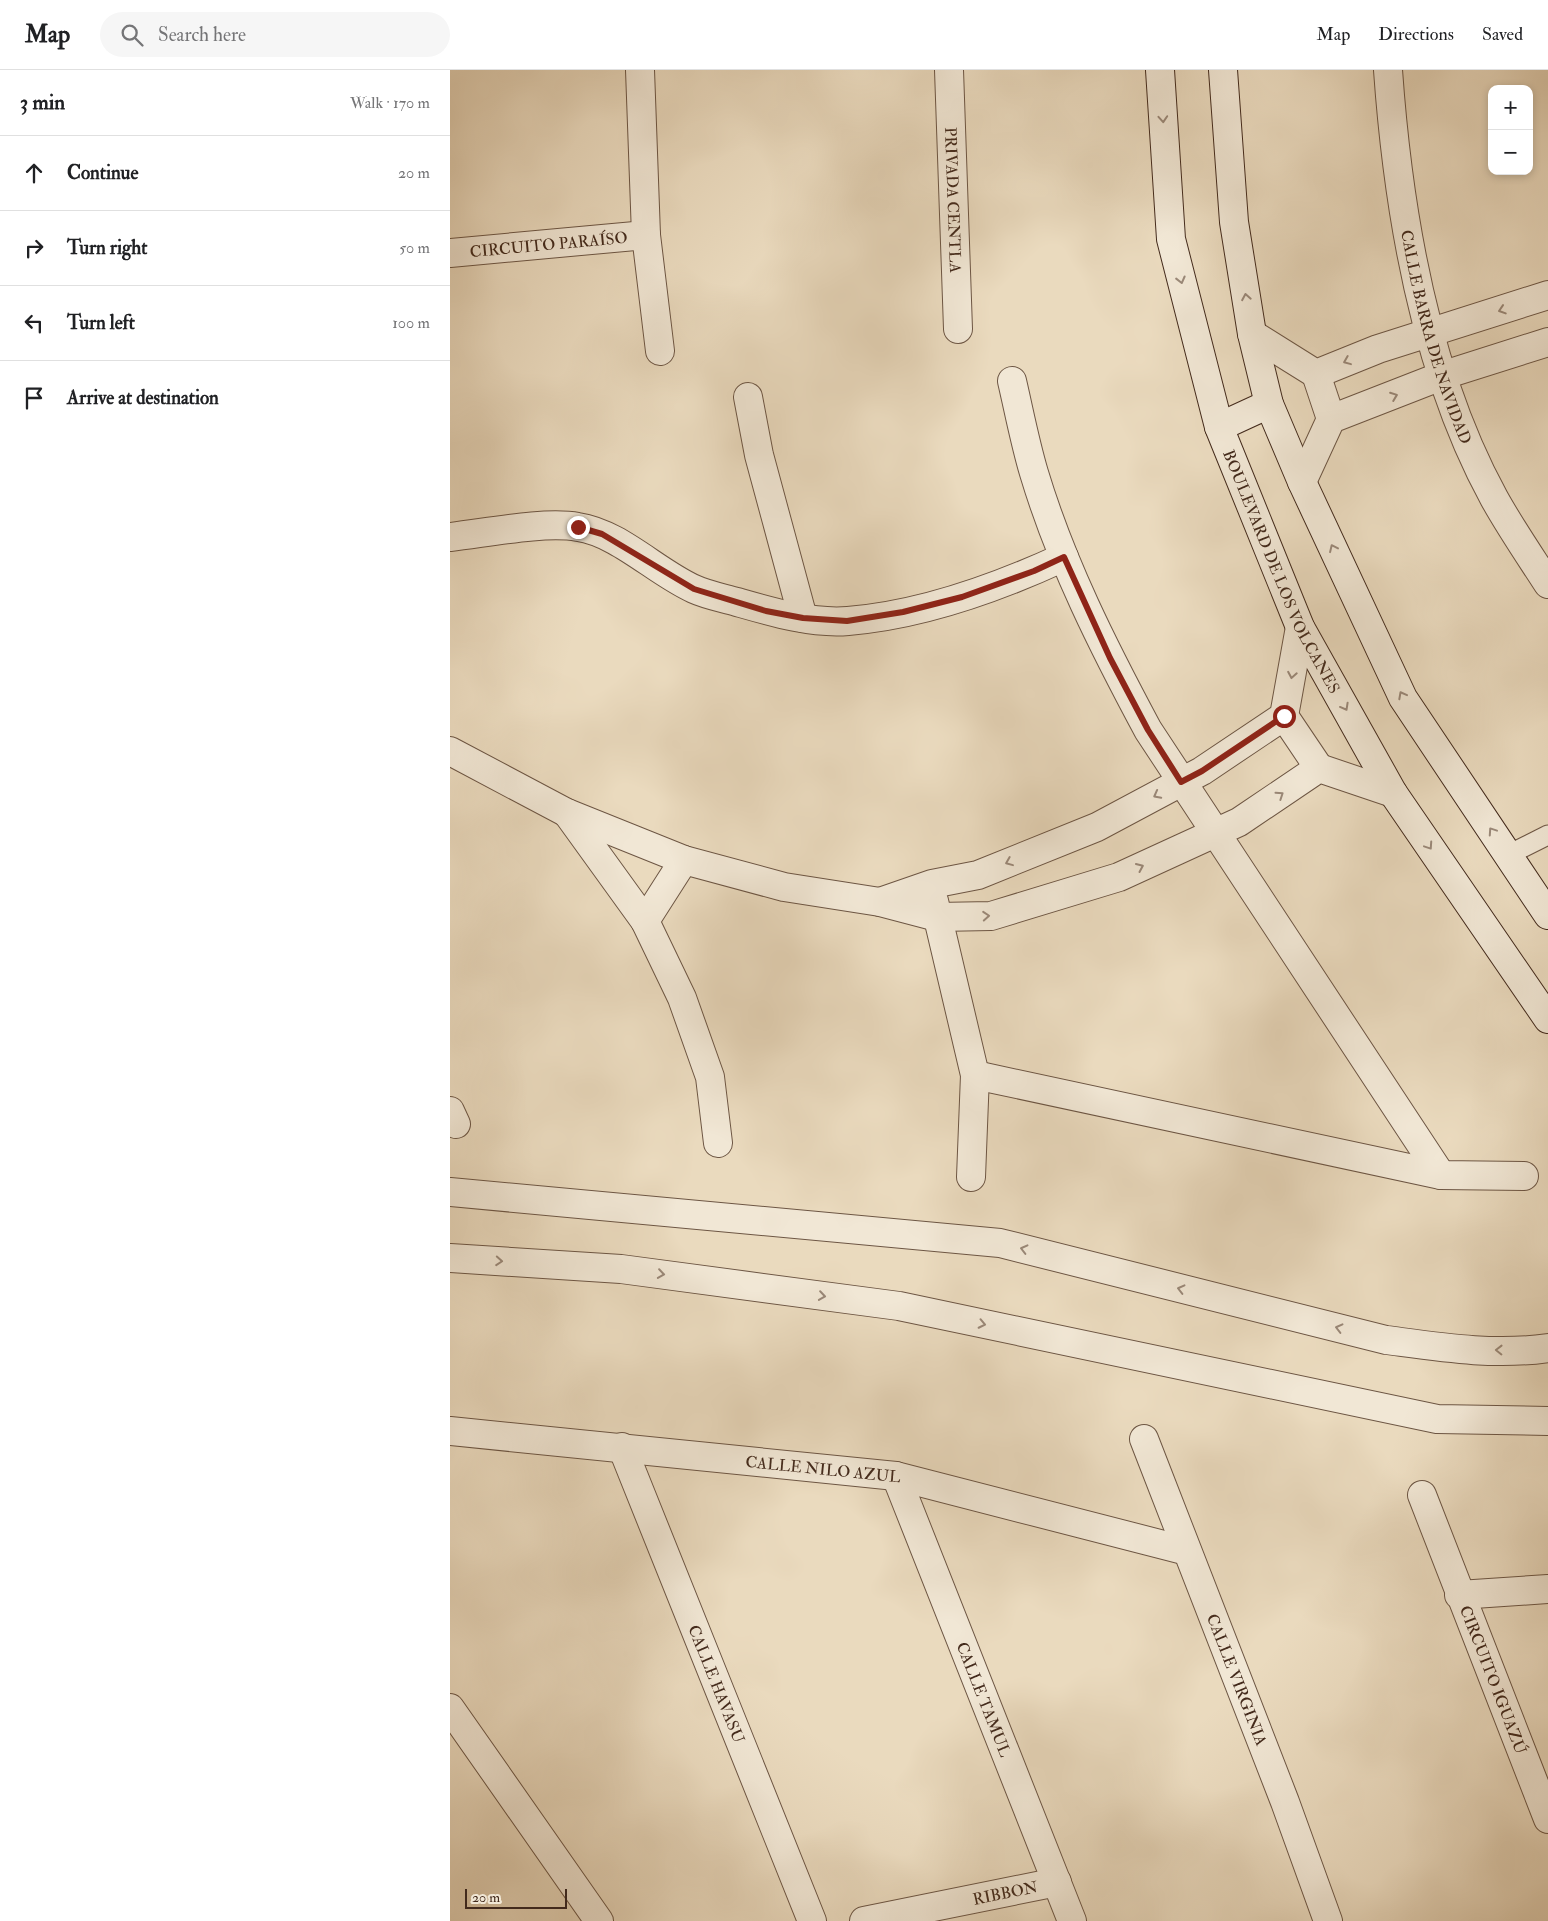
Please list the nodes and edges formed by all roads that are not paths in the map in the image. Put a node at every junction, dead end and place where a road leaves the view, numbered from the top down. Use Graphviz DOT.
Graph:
graph roads {
  1 [pos="640,70"];
  2 [pos="949,70"];
  3 [pos="1160,70"];
  4 [pos="1223,70"];
  5 [pos="1388,70"];
  6 [pos="646,235"];
  7 [pos="450,253"];
  8 [pos="1548,295"];
  9 [pos="958,329"];
  10 [pos="1430,332"];
  11 [pos="1252,334"];
  12 [pos="1548,342"];
  13 [pos="660,352"];
  14 [pos="1316,374"];
  15 [pos="1444,375"];
  16 [pos="1012,380"];
  17 [pos="748,397"];
  18 [pos="1269,404"];
  19 [pos="1331,420"];
  20 [pos="1218,427"];
  21 [pos="1302,482"];
  22 [pos="450,537"];
  23 [pos="1064,557"];
  24 [pos="1548,584"];
  25 [pos="803,618"];
  26 [pos="1300,627"];
  27 [pos="1284,716"];
  28 [pos="450,751"];
  29 [pos="1319,768"];
  30 [pos="1181,782"];
  31 [pos="1393,793"];
  32 [pos="567,813"];
  33 [pos="1215,834"];
  34 [pos="1548,836"];
  35 [pos="1508,855"];
  36 [pos="684,860"];
  37 [pos="932,884"];
  38 [pos="880,902"];
  39 [pos="1548,915"];
  40 [pos="937,917"];
  41 [pos="645,921"];
  42 [pos="1548,1019"];
  43 [pos="975,1075"];
  44 [pos="718,1143"];
  45 [pos="1441,1175"];
  46 [pos="1524,1176"];
  47 [pos="971,1177"];
  48 [pos="450,1192"];
  49 [pos="450,1258"];
  50 [pos="1548,1348"];
  51 [pos="1548,1421"];
  52 [pos="450,1431"];
  53 [pos="1144,1439"];
  54 [pos="622,1447"];
  55 [pos="896,1476"];
  56 [pos="1422,1495"];
  57 [pos="1187,1551"];
  58 [pos="1548,1589"];
  59 [pos="1459,1595"];
  60 [pos="450,1703"];
  61 [pos="1548,1819"];
  62 [pos="1057,1882"];
  63 [pos="600,1921"];
  64 [pos="812,1921"];
  65 [pos="864,1921"];
  66 [pos="1072,1921"];
  67 [pos="1328,1921"];
  1 -- 6 [label="street, CIRCUITO PARAÍSO"];
  2 -- 9 [label="street, PRIVADA CENTLA"];
  3 -- 20 [label="street, BOULEVARD DE LOS VOLCANES, one-way"];
  11 -- 4 [label="street, one-way"];
  5 -- 10 [label="street, CALLE BARRA DE NAVIDAD"];
  6 -- 7 [label="street, CIRCUITO PARAÍSO"];
  6 -- 13 [label="street, CIRCUITO PARAÍSO"];
  8 -- 10 [label="street, one-way"];
  10 -- 14 [label="street, one-way"];
  10 -- 15 [label="street, CALLE BARRA DE NAVIDAD"];
  11 -- 14 [label="street"];
  11 -- 18 [label="street"];
  12 -- 15 [label="street"];
  14 -- 19 [label="street"];
  19 -- 15 [label="street, one-way"];
  15 -- 24 [label="street, CALLE BARRA DE NAVIDAD"];
  16 -- 23 [label="street"];
  17 -- 25 [label="street"];
  18 -- 20 [label="street"];
  18 -- 21 [label="street"];
  19 -- 21 [label="street"];
  20 -- 26 [label="street, BOULEVARD DE LOS VOLCANES"];
  35 -- 21 [label="street, one-way"];
  22 -- 25 [label="street"];
  23 -- 25 [label="street"];
  23 -- 30 [label="street"];
  26 -- 27 [label="street, one-way"];
  26 -- 31 [label="street, BOULEVARD DE LOS VOLCANES, one-way"];
  27 -- 29 [label="street"];
  27 -- 30 [label="street"];
  28 -- 32 [label="street"];
  29 -- 31 [label="street"];
  33 -- 29 [label="street, one-way"];
  30 -- 33 [label="street"];
  30 -- 37 [label="street, one-way"];
  31 -- 42 [label="street, BOULEVARD DE LOS VOLCANES, one-way"];
  32 -- 36 [label="street"];
  32 -- 41 [label="street"];
  40 -- 33 [label="street, one-way"];
  33 -- 45 [label="street"];
  34 -- 35 [label="lane"];
  35 -- 39 [label="street"];
  36 -- 38 [label="street"];
  36 -- 41 [label="street"];
  37 -- 38 [label="street"];
  37 -- 40 [label="street"];
  38 -- 40 [label="street"];
  40 -- 43 [label="street"];
  41 -- 44 [label="street"];
  43 -- 45 [label="street"];
  43 -- 47 [label="street"];
  45 -- 46 [label="street"];
  50 -- 48 [label="street, one-way"];
  49 -- 51 [label="street, one-way"];
  52 -- 54 [label="street, CALLE NILO AZUL"];
  53 -- 57 [label="street, CALLE VIRGINIA"];
  54 -- 55 [label="street, CALLE NILO AZUL"];
  54 -- 64 [label="street, CALLE HAVASU"];
  55 -- 57 [label="street, CALLE NILO AZUL"];
  55 -- 62 [label="street, CALLE TAMUL"];
  56 -- 59 [label="street, CIRCUITO IGUAZÚ"];
  57 -- 67 [label="street, CALLE VIRGINIA"];
  58 -- 59 [label="street, CIRCUITO IGUAZÚ"];
  59 -- 61 [label="street, CIRCUITO IGUAZÚ"];
  60 -- 63 [label="street"];
  62 -- 65 [label="street, RIBBON"];
  62 -- 66 [label="street, CALLE TAMUL"];
}
